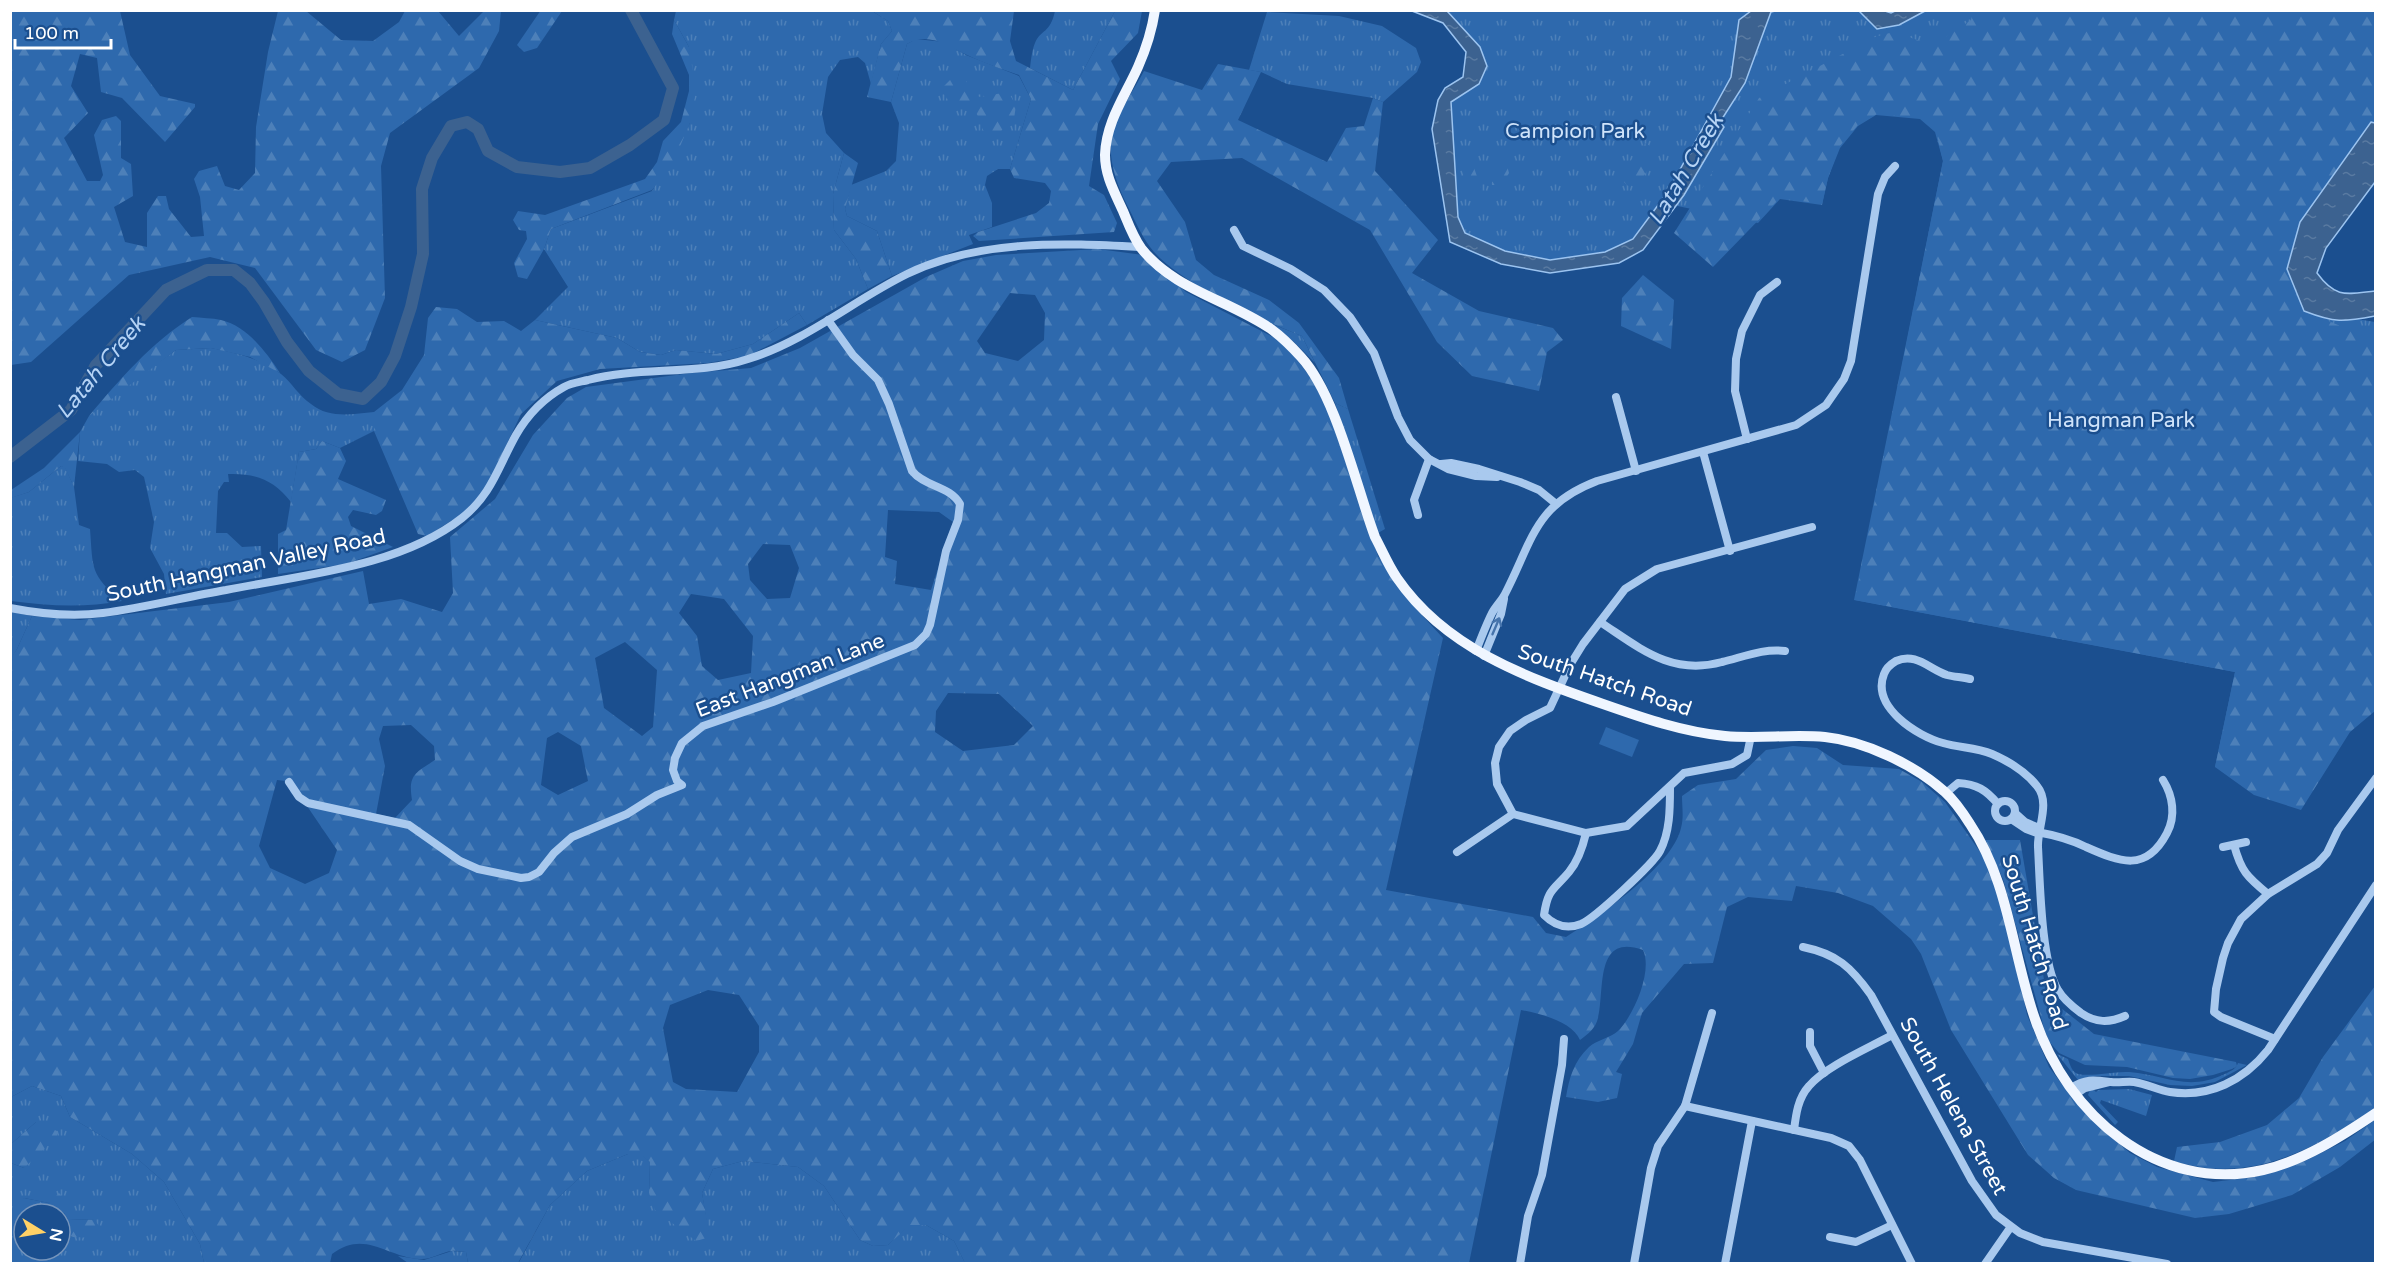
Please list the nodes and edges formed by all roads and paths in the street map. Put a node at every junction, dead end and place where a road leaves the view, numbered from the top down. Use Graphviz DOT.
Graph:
graph roads {
  1 [pos="1155,10"];
  2 [pos="1895,165"];
  3 [pos="1234,230"];
  4 [pos="1140,247"];
  5 [pos="1777,282"];
  6 [pos="828,320"];
  7 [pos="1616,397"];
  8 [pos="1747,439"];
  9 [pos="1703,452"];
  10 [pos="1429,459"];
  11 [pos="1636,471"];
  12 [pos="1555,503"];
  13 [pos="1418,515"];
  14 [pos="1812,527"];
  15 [pos="1730,550"];
  16 [pos="10,608"];
  17 [pos="1600,622"];
  18 [pos="1785,651"];
  19 [pos="1480,653"];
  20 [pos="1970,679"];
  21 [pos="1559,689"];
  22 [pos="1751,736"];
  23 [pos="2376,778"];
  24 [pos="2163,780"];
  25 [pos="289,782"];
  26 [pos="1670,788"];
  27 [pos="1946,793"];
  28 [pos="1998,804"];
  29 [pos="1513,814"];
  30 [pos="2013,816"];
  31 [pos="2038,831"];
  32 [pos="1586,832"];
  33 [pos="2246,842"];
  34 [pos="2234,845"];
  35 [pos="2223,847"];
  36 [pos="1457,852"];
  37 [pos="2376,885"];
  38 [pos="2268,894"];
  39 [pos="1803,947"];
  40 [pos="1712,1013"];
  41 [pos="2125,1016"];
  42 [pos="1810,1032"];
  43 [pos="1892,1035"];
  44 [pos="1564,1039"];
  45 [pos="2275,1040"];
  46 [pos="1824,1072"];
  47 [pos="2074,1091"];
  48 [pos="1686,1106"];
  49 [pos="2376,1113"];
  50 [pos="1752,1121"];
  51 [pos="1794,1130"];
  52 [pos="1892,1225"];
  53 [pos="2010,1227"];
  54 [pos="1830,1237"];
  55 [pos="1520,1263"];
  56 [pos="1634,1263"];
  57 [pos="1725,1263"];
  58 [pos="1912,1263"];
  59 [pos="1985,1263"];
  60 [pos="2167,1263"];
  1 -- 4 [label="main road, South Hatch Road"];
  2 -- 8 [label="street"];
  3 -- 10 [label="street"];
  4 -- 6 [label="street, South Hangman Valley Road"];
  4 -- 19 [label="main road, South Hatch Road"];
  5 -- 8 [label="street"];
  6 -- 16 [label="street, South Hangman Valley Road"];
  6 -- 25 [label="street, East Hangman Lane"];
  7 -- 11 [label="street"];
  8 -- 9 [label="street"];
  9 -- 11 [label="street"];
  9 -- 15 [label="street"];
  10 -- 12 [label="street"];
  10 -- 13 [label="street"];
  11 -- 12 [label="street"];
  12 -- 19 [label="street"];
  14 -- 15 [label="street"];
  15 -- 17 [label="street"];
  17 -- 18 [label="street"];
  17 -- 21 [label="street"];
  19 -- 21 [label="main road, South Hatch Road"];
  20 -- 31 [label="street"];
  21 -- 22 [label="main road, South Hatch Road"];
  21 -- 29 [label="street"];
  22 -- 26 [label="street"];
  22 -- 27 [label="main road, South Hatch Road"];
  23 -- 38 [label="street"];
  24 -- 31 [label="street"];
  26 -- 32 [label="street"];
  26 -- 32 [label="street"];
  27 -- 28 [label="street"];
  27 -- 47 [label="main road, South Hatch Road"];
  28 -- 30 [label="street"];
  28 -- 30 [label="street"];
  29 -- 32 [label="street"];
  29 -- 36 [label="street"];
  30 -- 31 [label="street"];
  31 -- 41 [label="street"];
  33 -- 34 [label="street"];
  34 -- 35 [label="street"];
  34 -- 38 [label="street"];
  37 -- 45 [label="street"];
  38 -- 45 [label="street"];
  39 -- 43 [label="street, South Helena Street"];
  40 -- 48 [label="street"];
  42 -- 46 [label="street"];
  43 -- 46 [label="street"];
  43 -- 53 [label="street, South Helena Street"];
  44 -- 55 [label="street"];
  45 -- 47 [label="street"];
  46 -- 51 [label="street"];
  47 -- 49 [label="main road, South Hatch Road"];
  48 -- 50 [label="street"];
  48 -- 56 [label="street"];
  50 -- 51 [label="street"];
  50 -- 57 [label="street"];
  51 -- 52 [label="street"];
  52 -- 54 [label="street"];
  52 -- 58 [label="street"];
  53 -- 59 [label="street"];
  53 -- 60 [label="street, South Helena Street"];
}
